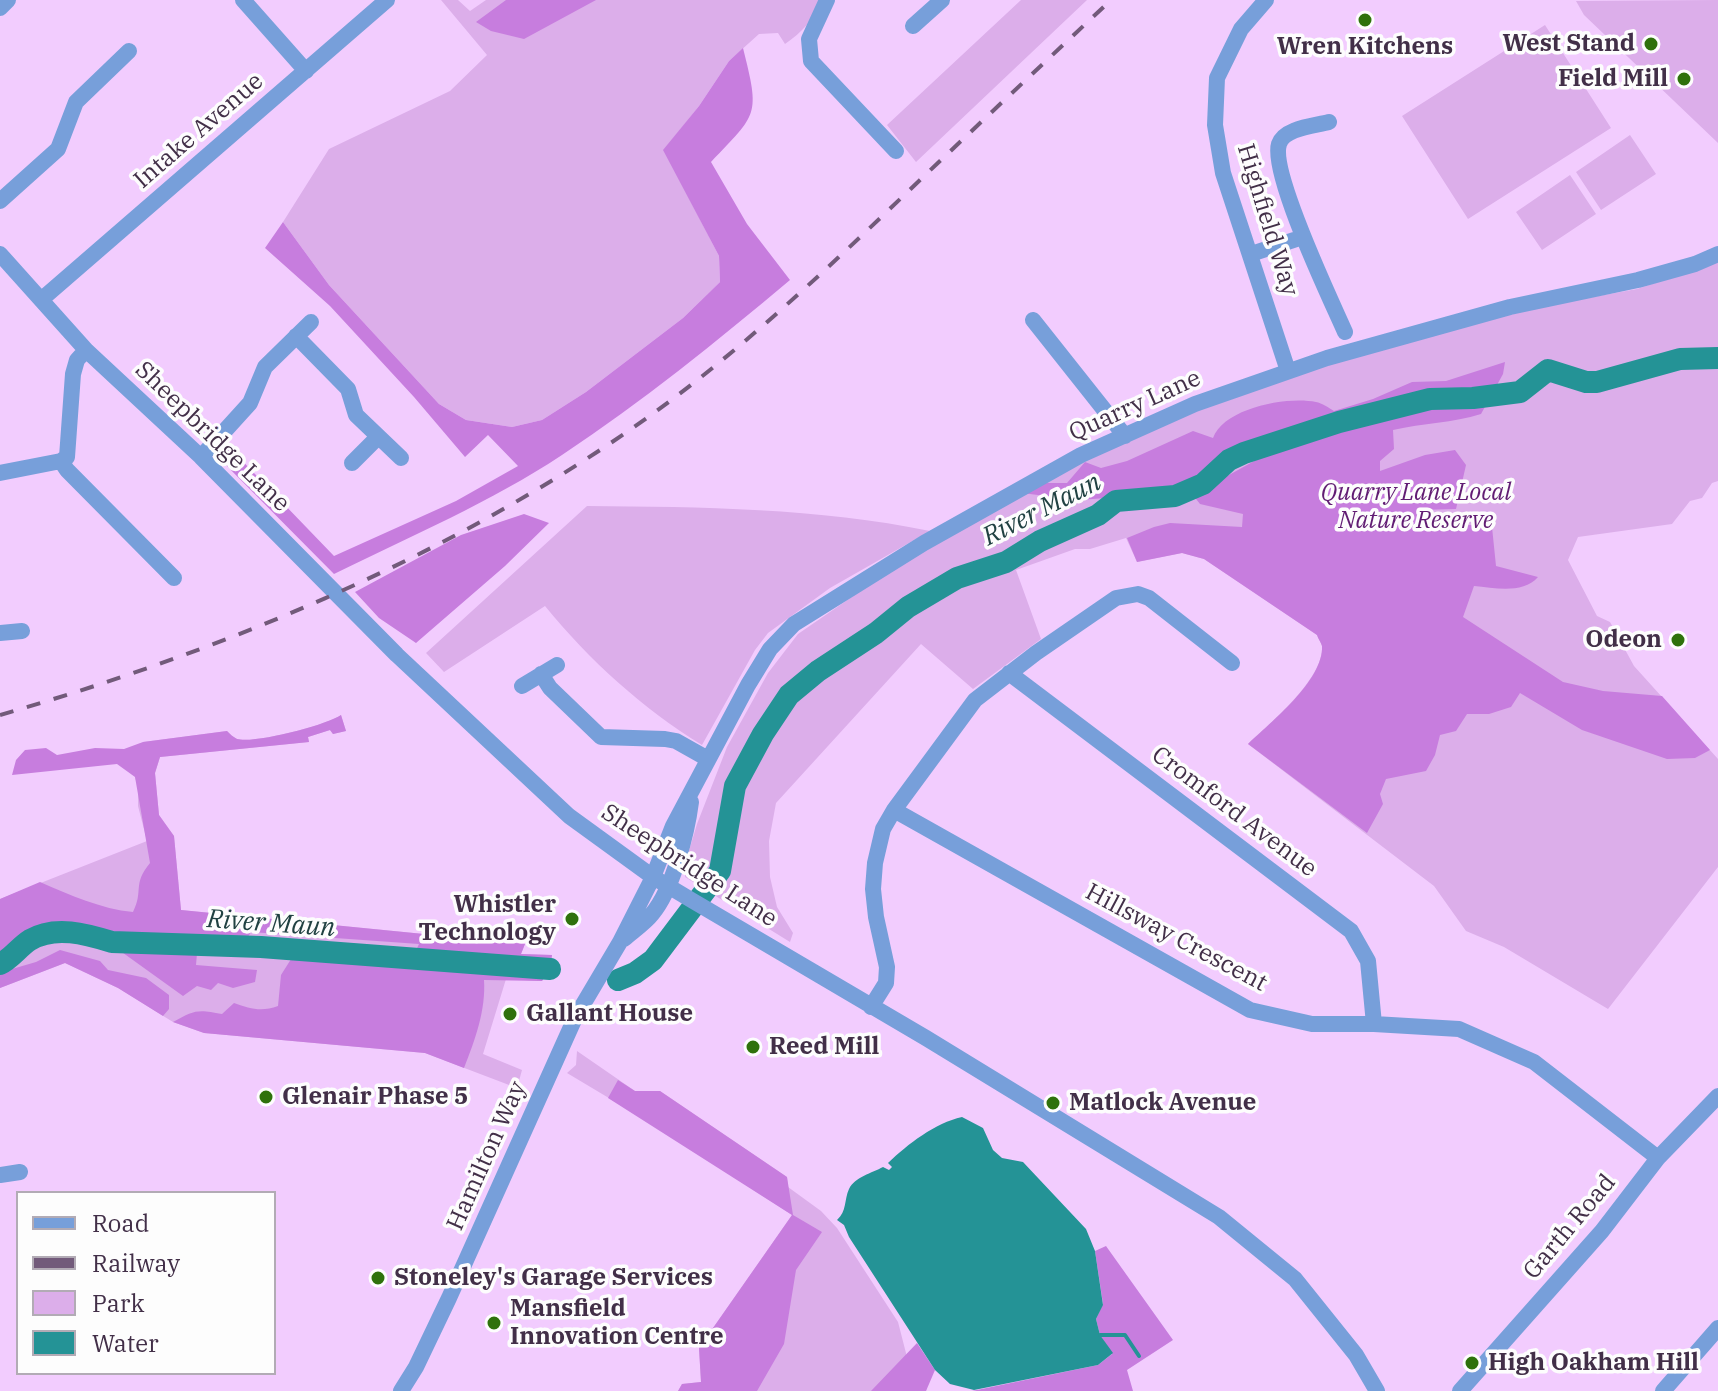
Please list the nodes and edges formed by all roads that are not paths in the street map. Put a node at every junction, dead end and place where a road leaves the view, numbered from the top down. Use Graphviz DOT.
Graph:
graph roads {
  1 [pos="8,0"];
  2 [pos="243,0"];
  3 [pos="387,0"];
  4 [pos="827,0"];
  5 [pos="942,0"];
  6 [pos="1266,0"];
  7 [pos="0,8"];
  8 [pos="913,26"];
  9 [pos="129,51"];
  10 [pos="306,71"];
  11 [pos="1329,122"];
  12 [pos="896,151"];
  13 [pos="0,201"];
  14 [pos="1303,237"];
  15 [pos="0,254"];
  16 [pos="1251,254"];
  17 [pos="1718,254"];
  18 [pos="42,299"];
  19 [pos="1033,320"];
  20 [pos="311,322"];
  21 [pos="1345,332"];
  22 [pos="296,336"];
  23 [pos="86,350"];
  24 [pos="1288,371"];
  25 [pos="1125,436"];
  26 [pos="378,437"];
  27 [pos="201,457"];
  28 [pos="401,458"];
  29 [pos="61,461"];
  30 [pos="352,463"];
  31 [pos="0,473"];
  32 [pos="174,578"];
  33 [pos="22,631"];
  34 [pos="0,633"];
  35 [pos="1232,663"];
  36 [pos="557,665"];
  37 [pos="1009,673"];
  38 [pos="541,674"];
  39 [pos="522,686"];
  40 [pos="708,759"];
  41 [pos="894,810"];
  42 [pos="660,881"];
  43 [pos="871,1007"];
  44 [pos="1374,1024"];
  45 [pos="1718,1096"];
  46 [pos="1658,1158"];
  47 [pos="20,1172"];
  48 [pos="0,1175"];
  49 [pos="1718,1328"];
  50 [pos="401,1391"];
  51 [pos="1377,1391"];
  52 [pos="1460,1391"];
  53 [pos="1663,1391"];
  1 -- 7 [label="street"];
  2 -- 10 [label="street"];
  3 -- 10 [label="street, Intake Avenue"];
  4 -- 12 [label="street"];
  5 -- 8 [label="street"];
  6 -- 16 [label="street, Highfield Way"];
  9 -- 13 [label="street"];
  10 -- 18 [label="street, Intake Avenue"];
  11 -- 14 [label="street"];
  14 -- 16 [label="street"];
  14 -- 21 [label="street"];
  15 -- 18 [label="street, Sheepbridge Lane"];
  16 -- 24 [label="street, Highfield Way"];
  17 -- 24 [label="street, Quarry Lane"];
  18 -- 23 [label="street, Sheepbridge Lane"];
  19 -- 25 [label="street"];
  20 -- 22 [label="street"];
  22 -- 26 [label="street"];
  22 -- 27 [label="street"];
  23 -- 27 [label="street, Sheepbridge Lane"];
  23 -- 29 [label="street"];
  24 -- 25 [label="street, Quarry Lane"];
  25 -- 40 [label="street, Quarry Lane"];
  26 -- 28 [label="street"];
  26 -- 30 [label="street"];
  27 -- 42 [label="street, Sheepbridge Lane"];
  29 -- 31 [label="street"];
  29 -- 32 [label="street"];
  33 -- 34 [label="street"];
  35 -- 37 [label="street"];
  36 -- 38 [label="street"];
  37 -- 41 [label="street"];
  37 -- 44 [label="street, Cromford Avenue"];
  38 -- 39 [label="street"];
  38 -- 40 [label="street"];
  40 -- 42 [label="street, Quarry Lane"];
  41 -- 43 [label="street"];
  41 -- 44 [label="street, Hillsway Crescent"];
  42 -- 43 [label="street, Sheepbridge Lane"];
  42 -- 50 [label="street, Hamilton Way"];
  43 -- 51 [label="street, Sheepbridge Lane"];
  44 -- 46 [label="street, Hillsway Crescent"];
  45 -- 46 [label="street, Garth Road"];
  46 -- 52 [label="street, Garth Road"];
  47 -- 48 [label="street"];
  49 -- 53 [label="street"];
}
